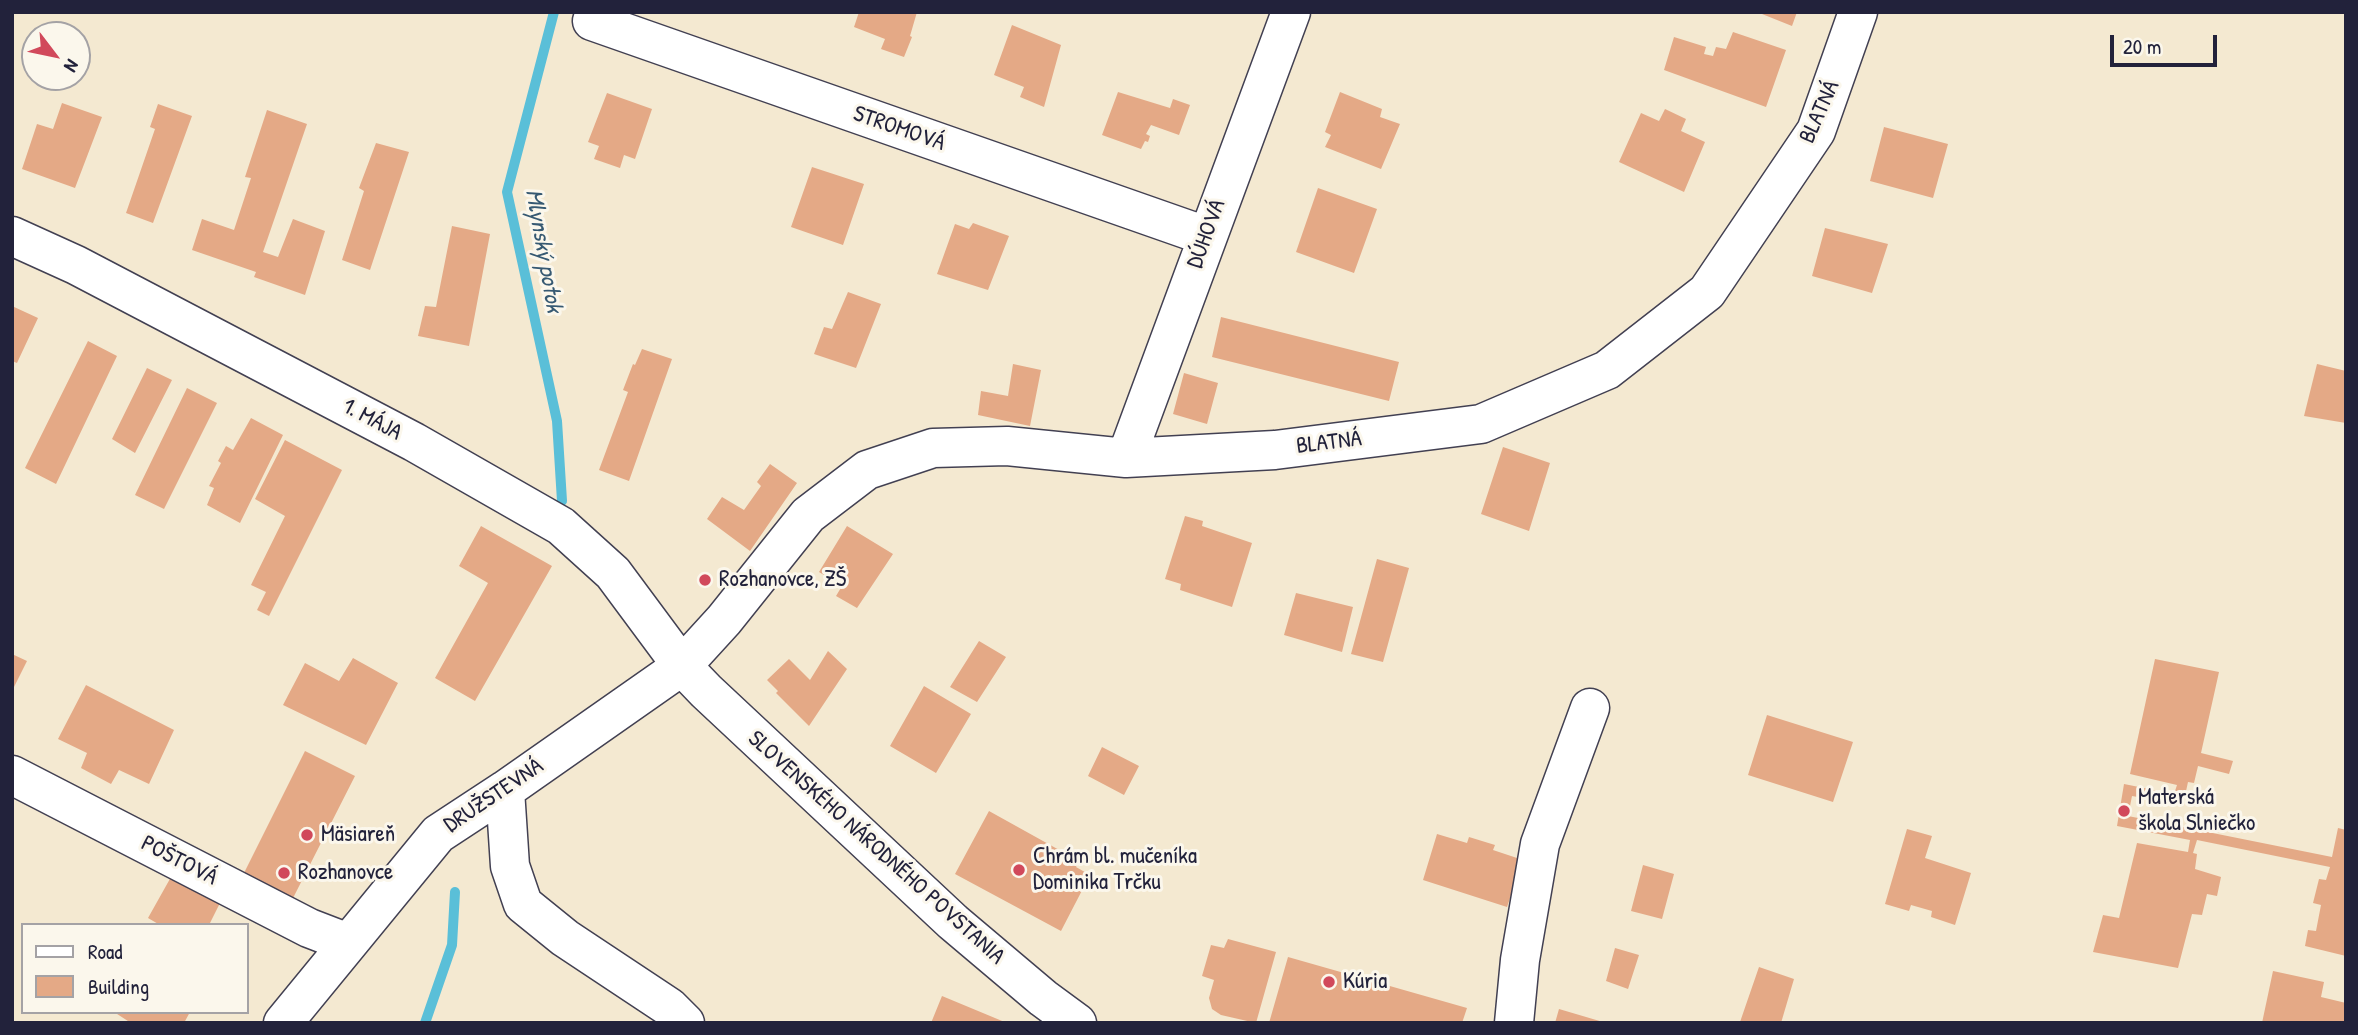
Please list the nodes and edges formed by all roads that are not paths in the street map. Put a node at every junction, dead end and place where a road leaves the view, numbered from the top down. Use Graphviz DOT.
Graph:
graph roads {
  1 [pos="1291,12"];
  2 [pos="1858,12"];
  3 [pos="592,21"];
  4 [pos="12,236"];
  5 [pos="1206,236"];
  6 [pos="1126,458"];
  7 [pos="682,666"];
  8 [pos="1590,708"];
  9 [pos="12,775"];
  10 [pos="505,790"];
  11 [pos="348,943"];
  12 [pos="283,1023"];
  13 [pos="685,1023"];
  14 [pos="1077,1023"];
  15 [pos="1514,1023"];
  1 -- 5 [label="street, DÚHOVÁ"];
  2 -- 6 [label="street, BLATNÁ"];
  3 -- 5 [label="street, STROMOVÁ"];
  4 -- 7 [label="street, 1. MÁJA"];
  5 -- 6 [label="street, DÚHOVÁ"];
  6 -- 7 [label="street, BLATNÁ"];
  7 -- 10 [label="street, DRUŽSTEVNÁ"];
  7 -- 14 [label="street, SLOVENSKÉHO NÁRODNÉHO POVSTANIA"];
  8 -- 15 [label="street"];
  9 -- 11 [label="street, POŠTOVÁ"];
  10 -- 11 [label="street, DRUŽSTEVNÁ"];
  10 -- 13 [label="street"];
  11 -- 12 [label="street, DRUŽSTEVNÁ"];
}
